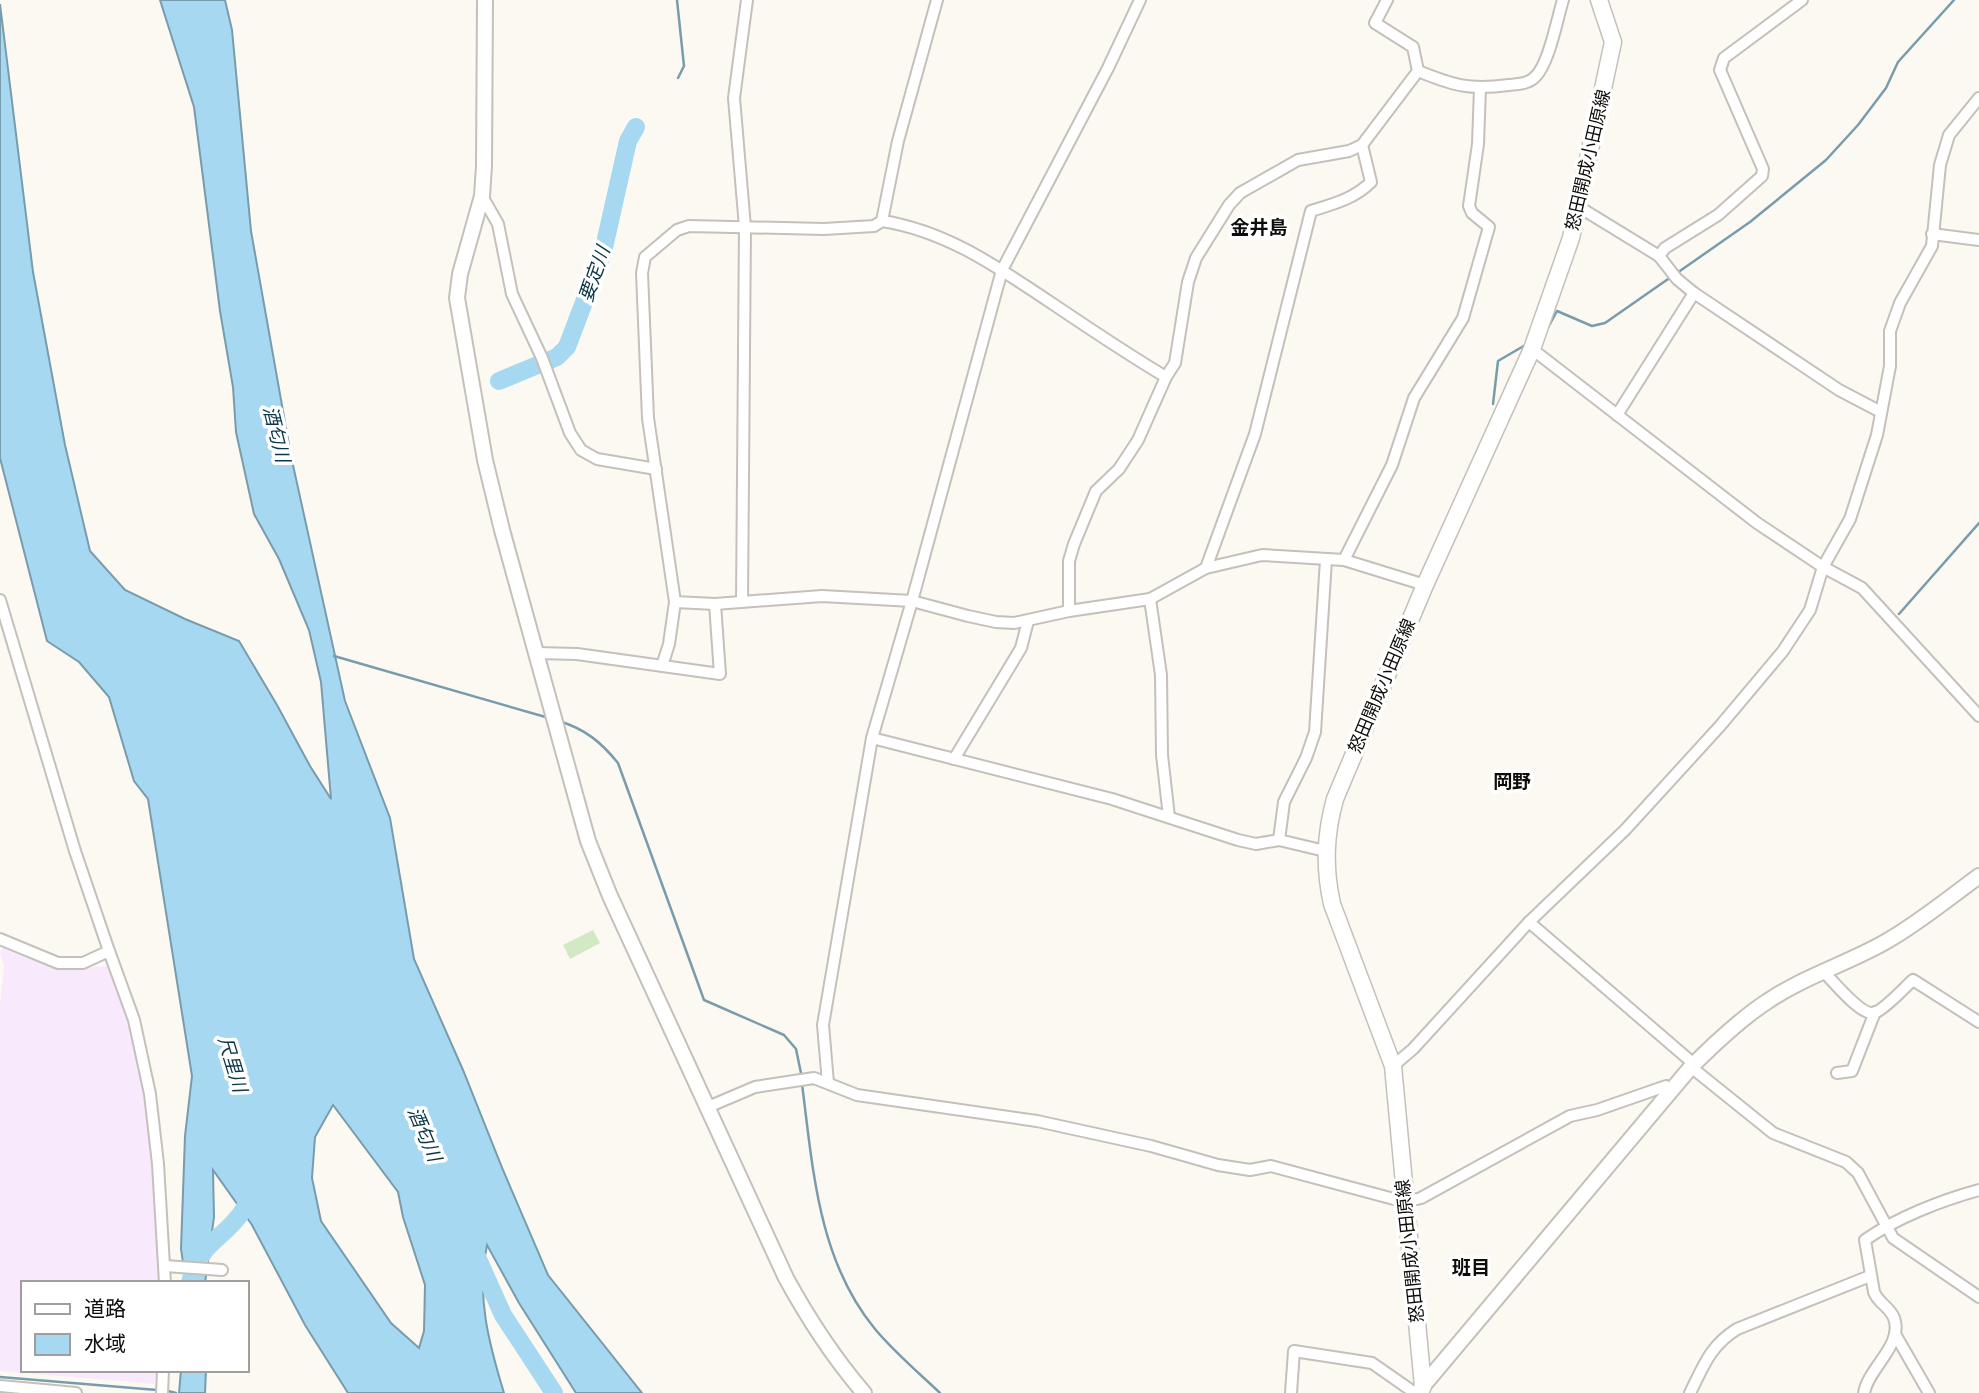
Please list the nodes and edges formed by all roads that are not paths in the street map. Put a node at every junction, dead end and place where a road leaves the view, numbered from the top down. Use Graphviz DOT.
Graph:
graph roads {
  1 [pos="485,0"];
  2 [pos="747,0"];
  3 [pos="937,0"];
  4 [pos="1140,0"];
  5 [pos="1387,0"];
  6 [pos="1563,0"];
  7 [pos="1599,0"];
  8 [pos="1802,0"];
  9 [pos="1418,71"];
  10 [pos="1480,88"];
  11 [pos="1979,98"];
  12 [pos="1362,145"];
  13 [pos="482,196"];
  14 [pos="1579,207"];
  15 [pos="882,220"];
  16 [pos="745,227"];
  17 [pos="1932,234"];
  18 [pos="1979,240"];
  19 [pos="1659,256"];
  20 [pos="1002,270"];
  21 [pos="1693,293"];
  22 [pos="1533,348"];
  23 [pos="1166,377"];
  24 [pos="1881,412"];
  25 [pos="1617,415"];
  26 [pos="656,469"];
  27 [pos="1344,559"];
  28 [pos="1326,560"];
  29 [pos="1823,567"];
  30 [pos="1206,568"];
  31 [pos="1425,584"];
  32 [pos="1150,599"];
  33 [pos="0,600"];
  34 [pos="912,601"];
  35 [pos="675,602"];
  36 [pos="742,602"];
  37 [pos="715,604"];
  38 [pos="1069,611"];
  39 [pos="1028,621"];
  40 [pos="536,653"];
  41 [pos="662,666"];
  42 [pos="1979,716"];
  43 [pos="872,738"];
  44 [pos="954,759"];
  45 [pos="1169,817"];
  46 [pos="1279,840"];
  47 [pos="1325,850"];
  48 [pos="1979,876"];
  49 [pos="1529,922"];
  50 [pos="0,939"];
  51 [pos="109,951"];
  52 [pos="1823,971"];
  53 [pos="1875,1012"];
  54 [pos="1979,1022"];
  55 [pos="1393,1066"];
  56 [pos="1692,1066"];
  57 [pos="1838,1073"];
  58 [pos="828,1083"];
  59 [pos="1673,1091"];
  60 [pos="708,1107"];
  61 [pos="1979,1190"];
  62 [pos="1405,1202"];
  63 [pos="1888,1226"];
  64 [pos="165,1266"];
  65 [pos="222,1270"];
  66 [pos="1870,1276"];
  67 [pos="164,1281"];
  68 [pos="1979,1297"];
  69 [pos="1895,1334"];
  70 [pos="0,1386"];
  71 [pos="1419,1391"];
  72 [pos="51,1392"];
  73 [pos="76,1393"];
  74 [pos="864,1393"];
  75 [pos="1292,1393"];
  76 [pos="1690,1393"];
  77 [pos="1864,1393"];
  78 [pos="1929,1393"];
  1 -- 13 [label="street"];
  2 -- 16 [label="street"];
  3 -- 15 [label="street"];
  4 -- 20 [label="street"];
  5 -- 9 [label="street"];
  6 -- 10 [label="street"];
  7 -- 14 [label="main road, 怒田開成小田原線"];
  8 -- 19 [label="street"];
  9 -- 10 [label="street"];
  9 -- 12 [label="street"];
  10 -- 27 [label="street"];
  11 -- 17 [label="street"];
  12 -- 23 [label="street"];
  12 -- 30 [label="street"];
  13 -- 26 [label="street"];
  13 -- 40 [label="street"];
  14 -- 19 [label="street"];
  14 -- 22 [label="main road, 怒田開成小田原線"];
  15 -- 16 [label="street"];
  15 -- 20 [label="street"];
  16 -- 26 [label="street"];
  16 -- 36 [label="street"];
  17 -- 18 [label="street"];
  17 -- 24 [label="street"];
  19 -- 21 [label="street"];
  20 -- 23 [label="street"];
  20 -- 34 [label="street"];
  21 -- 24 [label="street"];
  21 -- 25 [label="street"];
  22 -- 25 [label="street"];
  22 -- 31 [label="main road, 怒田開成小田原線"];
  23 -- 38 [label="street"];
  24 -- 29 [label="street"];
  25 -- 29 [label="street"];
  26 -- 35 [label="street"];
  27 -- 28 [label="street"];
  27 -- 31 [label="street"];
  28 -- 30 [label="street"];
  28 -- 46 [label="street"];
  29 -- 42 [label="street"];
  29 -- 49 [label="street"];
  30 -- 32 [label="street"];
  31 -- 47 [label="main road, 怒田開成小田原線"];
  32 -- 38 [label="street"];
  32 -- 45 [label="street"];
  33 -- 51 [label="street"];
  34 -- 36 [label="street"];
  34 -- 39 [label="street"];
  34 -- 43 [label="street"];
  35 -- 37 [label="street"];
  35 -- 41 [label="street"];
  36 -- 37 [label="street"];
  37 -- 41 [label="street"];
  38 -- 39 [label="street"];
  39 -- 44 [label="street"];
  40 -- 41 [label="street"];
  40 -- 60 [label="street"];
  43 -- 44 [label="street"];
  43 -- 58 [label="street"];
  44 -- 45 [label="street"];
  45 -- 46 [label="street"];
  46 -- 47 [label="street"];
  47 -- 55 [label="main road, 怒田開成小田原線"];
  48 -- 52 [label="street"];
  49 -- 55 [label="street"];
  49 -- 56 [label="street"];
  50 -- 51 [label="street"];
  51 -- 64 [label="street"];
  52 -- 53 [label="street"];
  52 -- 56 [label="street"];
  53 -- 54 [label="street"];
  53 -- 57 [label="street"];
  55 -- 62 [label="main road, 怒田開成小田原線"];
  56 -- 59 [label="street"];
  56 -- 63 [label="street"];
  58 -- 60 [label="street"];
  58 -- 62 [label="street"];
  59 -- 62 [label="street"];
  59 -- 71 [label="street"];
  60 -- 74 [label="street"];
  61 -- 63 [label="street"];
  62 -- 71 [label="main road, 怒田開成小田原線"];
  63 -- 66 [label="street"];
  63 -- 68 [label="street"];
  64 -- 65 [label="street"];
  64 -- 67 [label="street"];
  66 -- 69 [label="street"];
  66 -- 76 [label="street"];
  69 -- 77 [label="street"];
  69 -- 78 [label="street"];
  70 -- 72 [label="street"];
  71 -- 75 [label="street"];
  72 -- 73 [label="street"];
}
